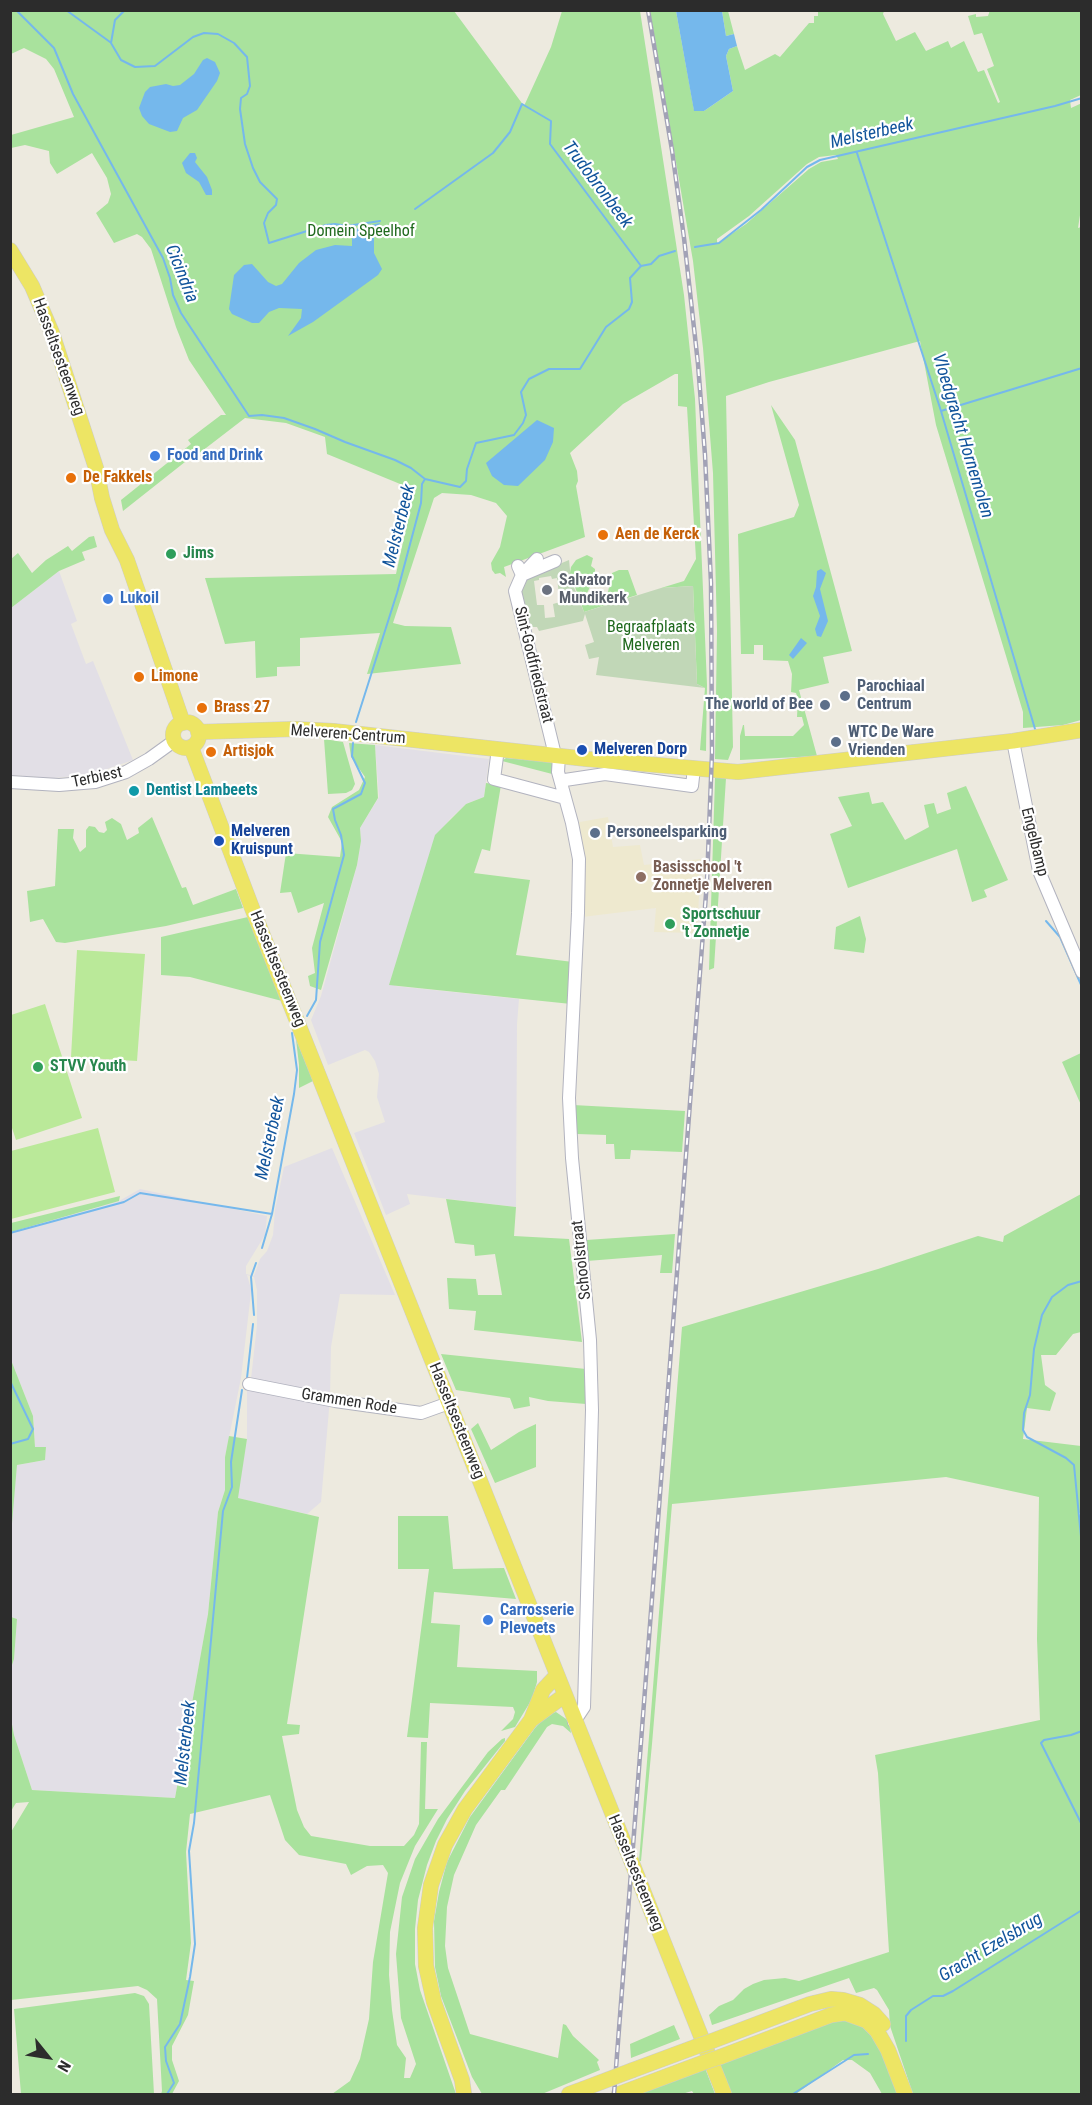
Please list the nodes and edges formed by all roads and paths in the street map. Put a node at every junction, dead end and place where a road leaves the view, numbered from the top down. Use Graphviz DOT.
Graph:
graph roads {
  1 [pos="10,250"];
  2 [pos="537,559"];
  3 [pos="555,561"];
  4 [pos="520,571"];
  5 [pos="183,723"];
  6 [pos="1082,730"];
  7 [pos="198,732"];
  8 [pos="174,741"];
  9 [pos="1013,741"];
  10 [pos="191,747"];
  11 [pos="498,749"];
  12 [pos="560,756"];
  13 [pos="694,768"];
  14 [pos="565,780"];
  15 [pos="10,782"];
  16 [pos="565,798"];
  17 [pos="1082,972"];
  18 [pos="249,1384"];
  19 [pos="449,1403"];
  20 [pos="557,1675"];
  21 [pos="565,1695"];
  22 [pos="531,1720"];
  23 [pos="574,1722"];
  24 [pos="888,2050"];
  25 [pos="463,2087"];
  26 [pos="576,2092"];
  27 [pos="626,2092"];
  28 [pos="471,2094"];
  29 [pos="724,2094"];
  30 [pos="905,2094"];
  1 -- 5 [label="main road, Hasseltsesteenweg"];
  2 -- 4 [label="street"];
  3 -- 4 [label="street"];
  4 -- 12 [label="street, Sint-Godfriedstraat"];
  5 -- 7 [label="main road"];
  5 -- 8 [label="main road"];
  6 -- 9 [label="main road, Melveren-Centrum"];
  7 -- 10 [label="main road"];
  7 -- 11 [label="main road, Melveren-Centrum"];
  8 -- 10 [label="main road"];
  8 -- 15 [label="street, Terbiest"];
  9 -- 13 [label="main road, Melveren-Centrum"];
  9 -- 17 [label="street, Engelbamp"];
  10 -- 19 [label="main road, Hasseltsesteenweg"];
  11 -- 12 [label="main road, Melveren-Centrum"];
  11 -- 16 [label="street"];
  12 -- 13 [label="main road, Melveren-Centrum"];
  12 -- 14 [label="street, Schoolstraat"];
  12 -- 16 [label="street, Schoolstraat"];
  13 -- 14 [label="street"];
  14 -- 16 [label="street, Schoolstraat"];
  16 -- 23 [label="street, Schoolstraat"];
  18 -- 19 [label="street, Grammen Rode"];
  19 -- 20 [label="main road, Hasseltsesteenweg"];
  20 -- 21 [label="main road, Hasseltsesteenweg"];
  20 -- 22 [label="main road"];
  21 -- 22 [label="main road"];
  21 -- 23 [label="main road, Hasseltsesteenweg"];
  22 -- 25 [label="main road"];
  23 -- 29 [label="main road, Hasseltsesteenweg"];
  24 -- 26 [label="main road, bridge"];
  24 -- 27 [label="main road, bridge"];
  24 -- 30 [label="main road"];
  25 -- 28 [label="main road"];
}
